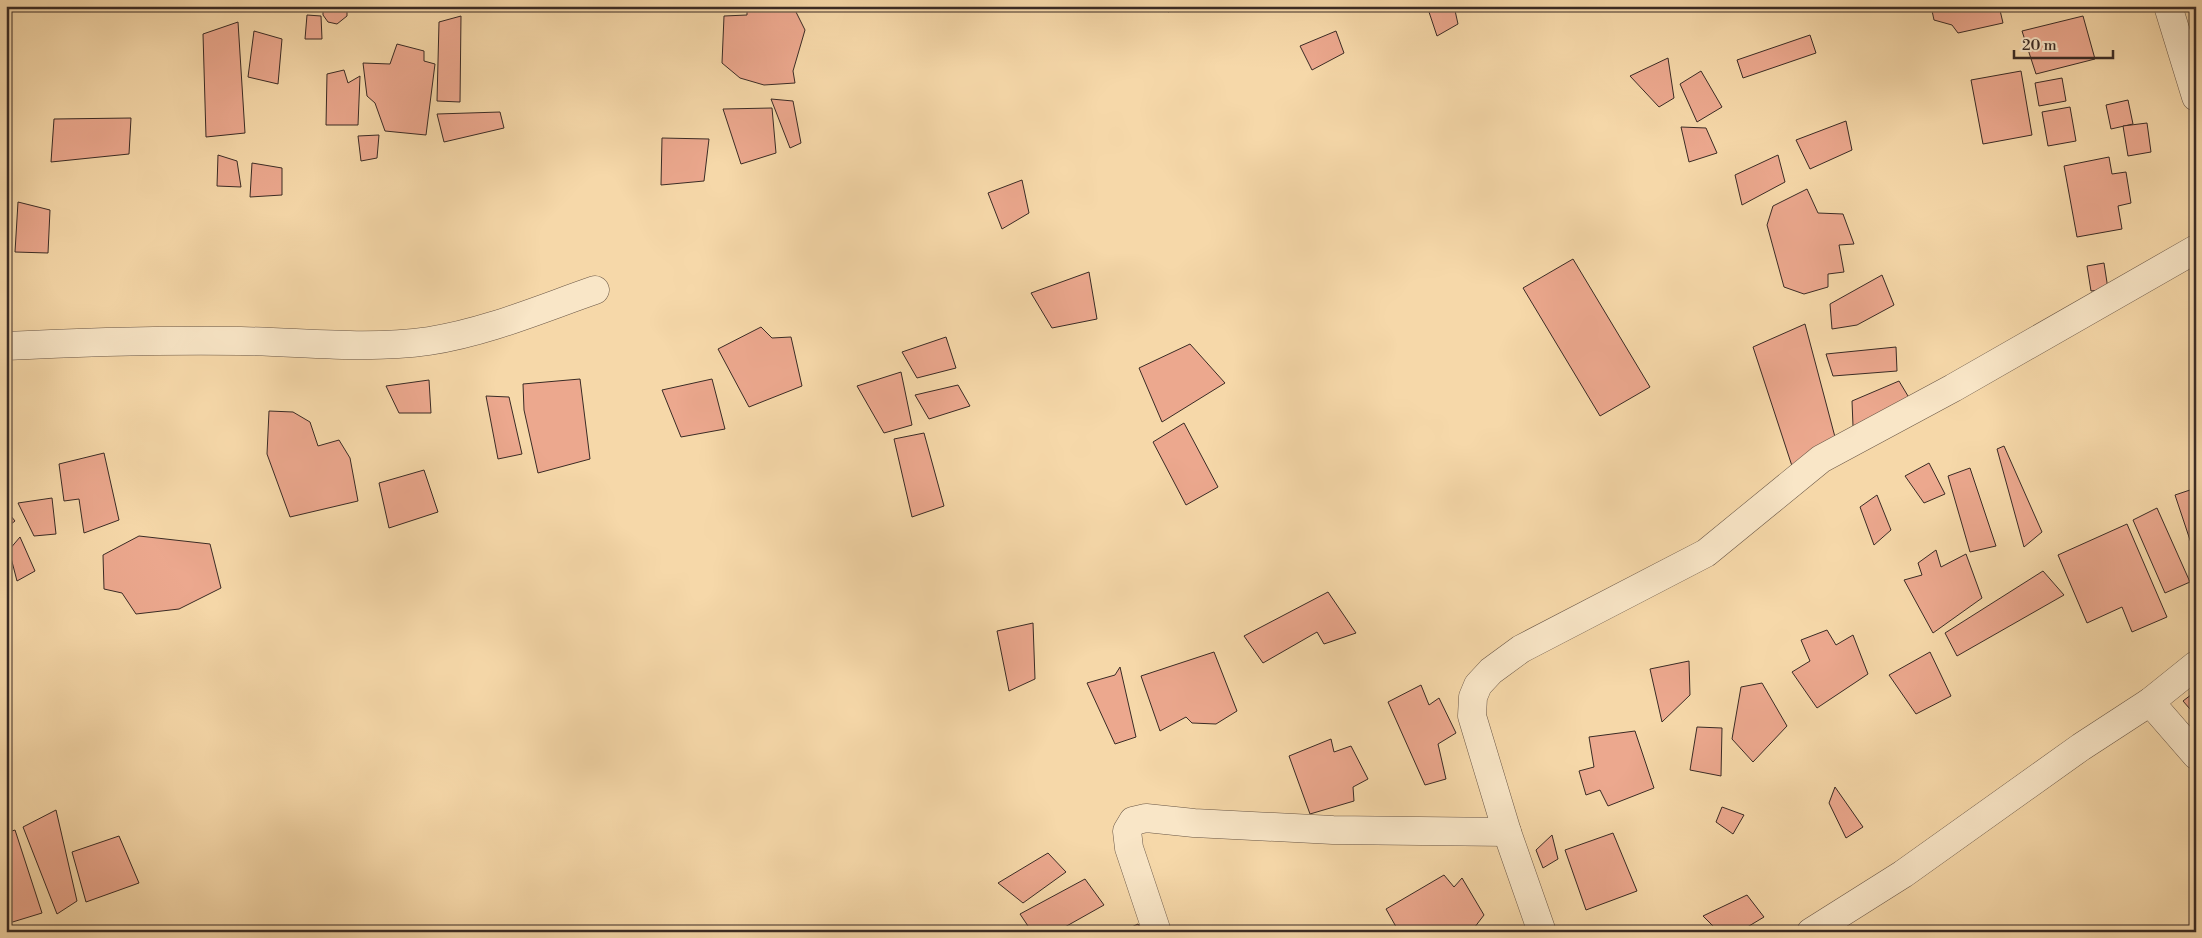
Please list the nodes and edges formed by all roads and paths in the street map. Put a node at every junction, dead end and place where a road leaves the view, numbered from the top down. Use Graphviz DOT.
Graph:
graph roads {
  1 [pos="2168,6"];
  2 [pos="2196,97"];
  3 [pos="2196,249"];
  4 [pos="595,290"];
  5 [pos="6,346"];
  6 [pos="2196,665"];
  7 [pos="2150,702"];
  8 [pos="2196,755"];
  9 [pos="1507,832"];
  10 [pos="1158,932"];
  11 [pos="1542,932"];
  12 [pos="1810,932"];
  1 -- 2 [label="street"];
  3 -- 9 [label="street"];
  4 -- 5 [label="street"];
  6 -- 7 [label="street"];
  7 -- 8 [label="street"];
  7 -- 12 [label="street"];
  9 -- 10 [label="street"];
  9 -- 11 [label="street"];
}
